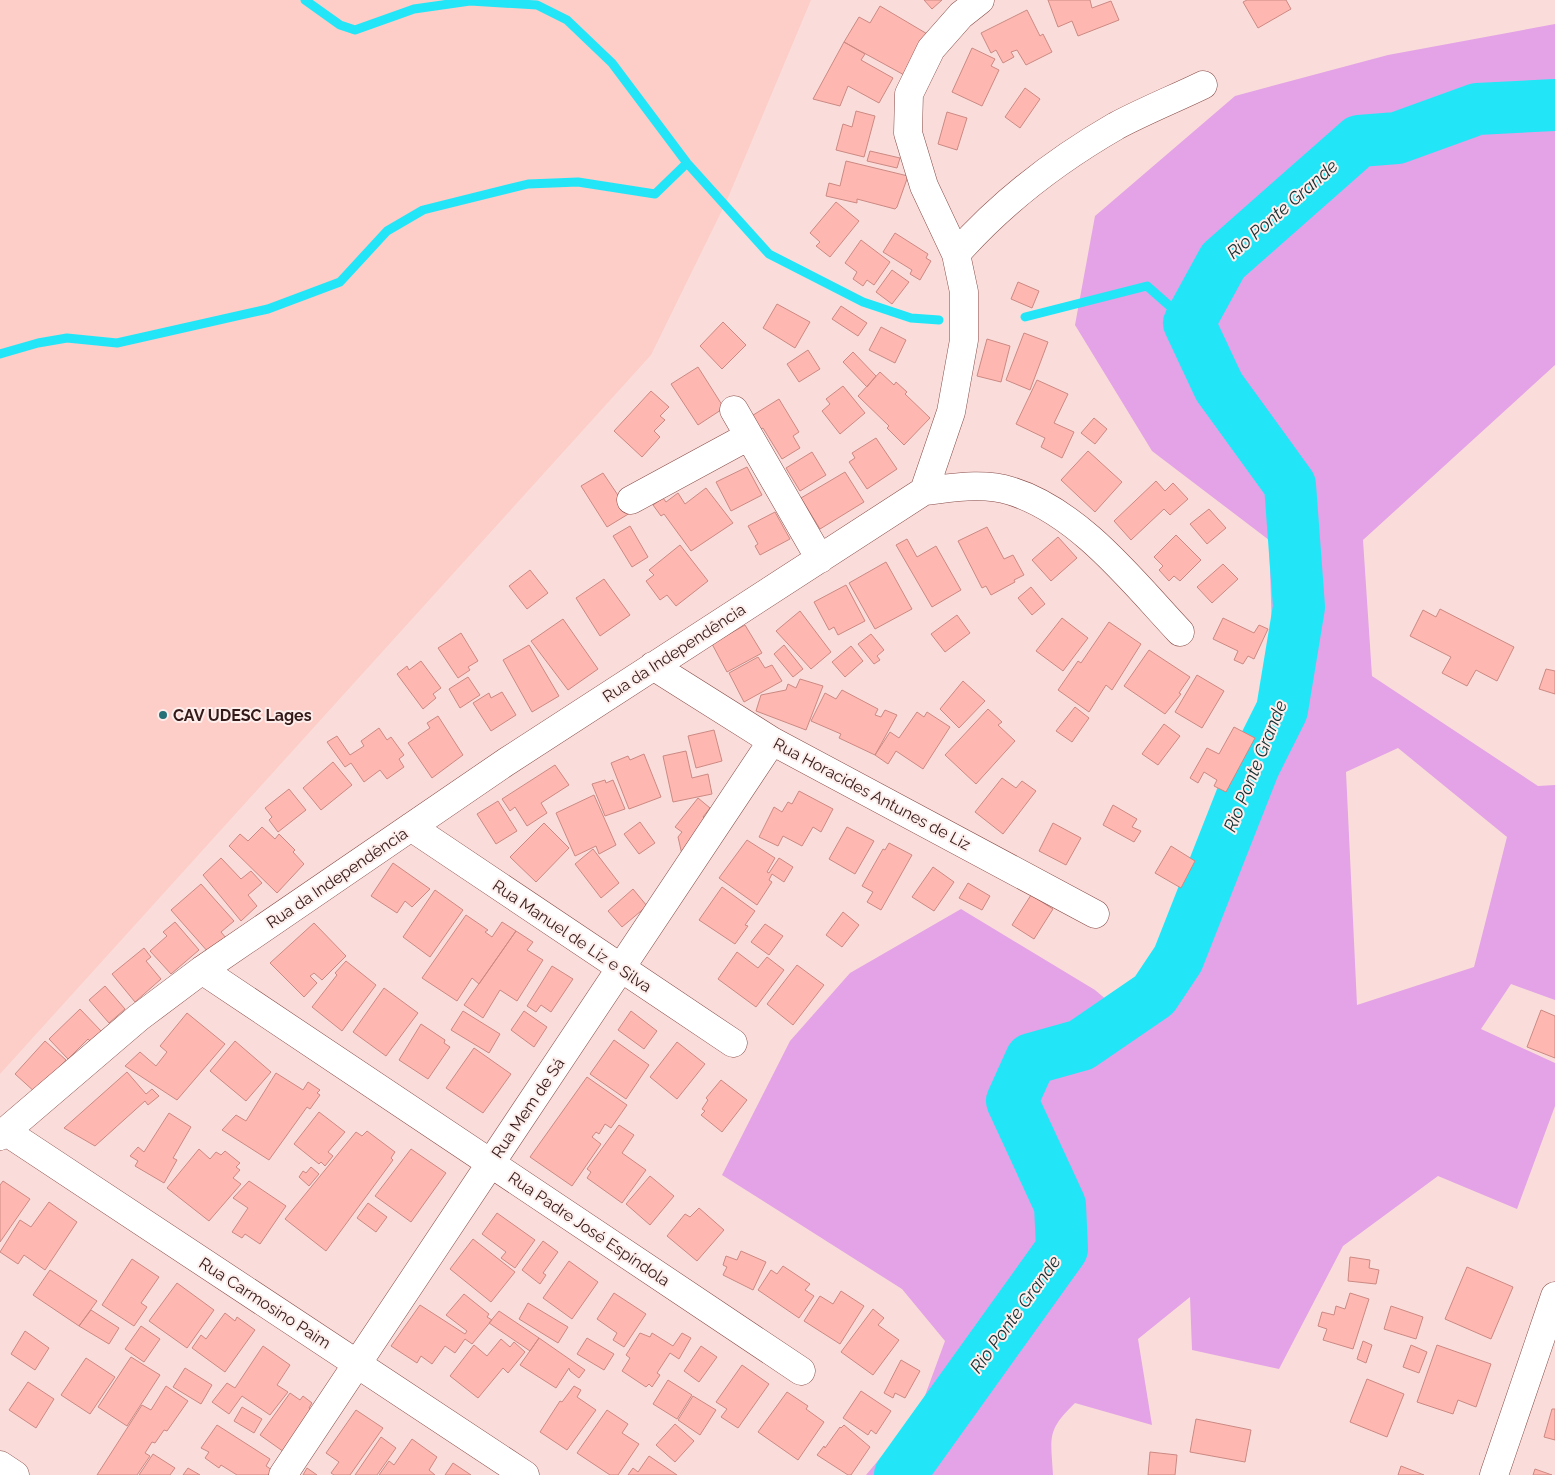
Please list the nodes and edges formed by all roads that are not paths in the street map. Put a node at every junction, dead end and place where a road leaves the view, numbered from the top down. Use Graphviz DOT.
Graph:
graph roads {
  1 [pos="980,0"];
  2 [pos="1203,86"];
  3 [pos="956,254"];
  4 [pos="734,410"];
  5 [pos="749,436"];
  6 [pos="924,491"];
  7 [pos="631,500"];
  8 [pos="820,559"];
  9 [pos="1180,632"];
  10 [pos="653,666"];
  11 [pos="772,741"];
  12 [pos="411,827"];
  13 [pos="1095,914"];
  14 [pos="621,968"];
  15 [pos="202,970"];
  16 [pos="733,1043"];
  17 [pos="2,1133"];
  18 [pos="490,1164"];
  19 [pos="1555,1296"];
  20 [pos="357,1364"];
  21 [pos="801,1371"];
  22 [pos="0,1465"];
  23 [pos="15,1475"];
  24 [pos="283,1475"];
  25 [pos="525,1475"];
  26 [pos="1494,1475"];
  1 -- 3 [label="street"];
  2 -- 3 [label="street"];
  3 -- 6 [label="street"];
  4 -- 5 [label="street"];
  5 -- 7 [label="street"];
  5 -- 8 [label="street"];
  6 -- 8 [label="street, Rua da Independência"];
  6 -- 9 [label="street"];
  8 -- 10 [label="street, Rua da Independência"];
  10 -- 11 [label="street, Rua Horacides Antunes de Liz"];
  10 -- 12 [label="street, Rua da Independência"];
  11 -- 13 [label="street, Rua Horacides Antunes de Liz"];
  11 -- 14 [label="street, Rua Mem de Sá"];
  12 -- 14 [label="street, Rua Manuel de Liz e Silva"];
  12 -- 15 [label="street, Rua da Independência"];
  14 -- 16 [label="street, Rua Manuel de Liz e Silva"];
  14 -- 18 [label="street, Rua Mem de Sá"];
  15 -- 17 [label="street, Rua da Independência"];
  15 -- 18 [label="street, Rua Padre José Espíndola"];
  17 -- 20 [label="street, Rua Carmosino Paim"];
  18 -- 20 [label="street, Rua Mem de Sá"];
  18 -- 21 [label="street, Rua Padre José Espíndola"];
  19 -- 26 [label="street"];
  20 -- 24 [label="street, Rua Mem de Sá"];
  20 -- 25 [label="street, Rua Carmosino Paim"];
  22 -- 23 [label="street"];
}
